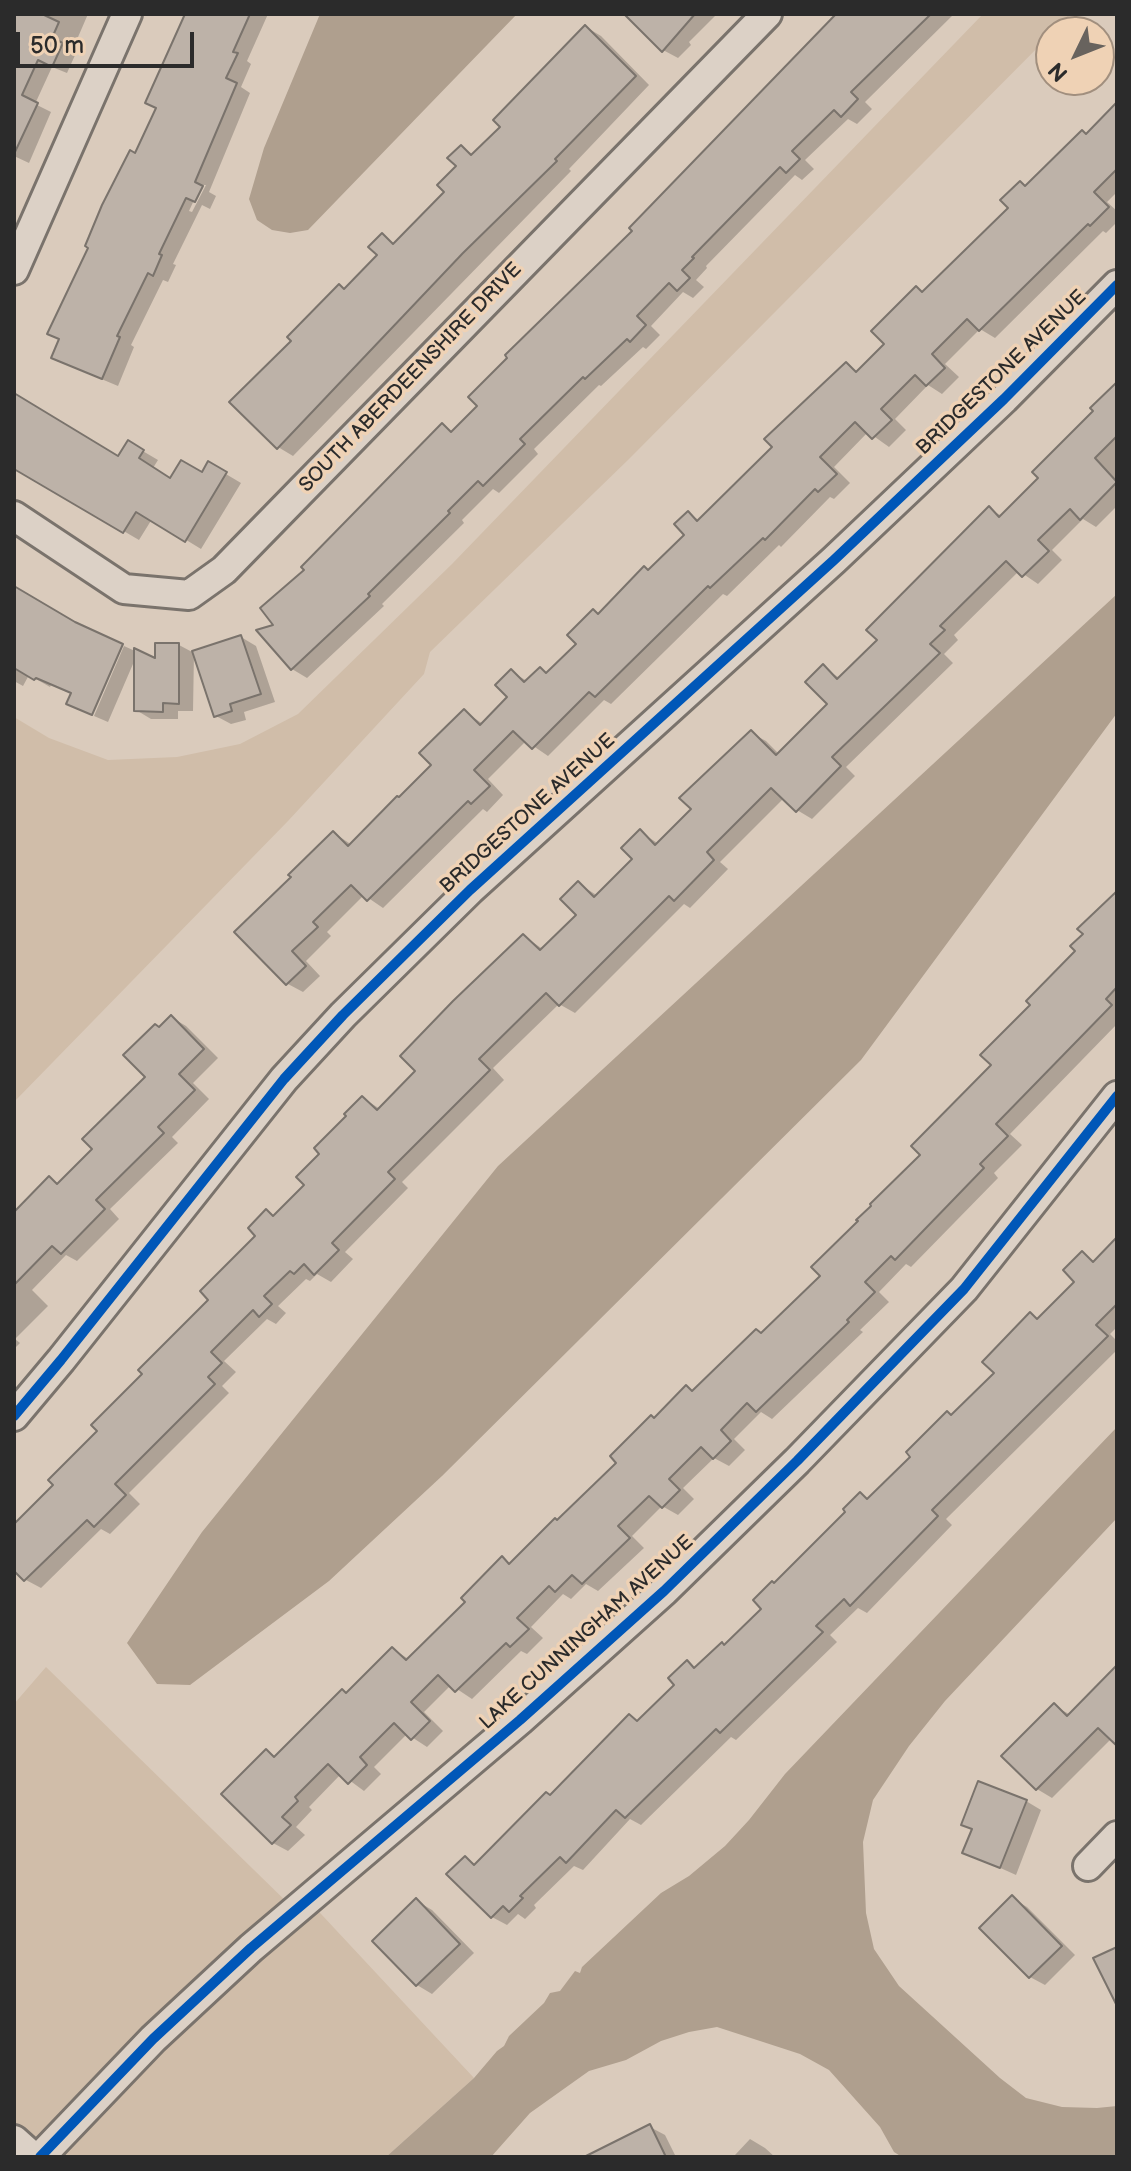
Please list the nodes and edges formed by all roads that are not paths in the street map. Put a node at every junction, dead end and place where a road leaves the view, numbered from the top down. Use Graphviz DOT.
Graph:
graph roads {
  1 [pos="127,14"];
  2 [pos="767,14"];
  3 [pos="14,270"];
  4 [pos="1117,285"];
  5 [pos="14,516"];
  6 [pos="1117,1096"];
  7 [pos="14,1416"];
  8 [pos="1117,1836"];
  9 [pos="1088,1866"];
  10 [pos="14,2140"];
  11 [pos="33,2157"];
  12 [pos="40,2157"];
  1 -- 3 [label="street"];
  2 -- 5 [label="street, SOUTH ABERDEENSHIRE DRIVE"];
  4 -- 7 [label="street, BRIDGESTONE AVENUE"];
  6 -- 12 [label="street, LAKE CUNNINGHAM AVENUE"];
  8 -- 9 [label="street"];
  10 -- 11 [label="street"];
}
